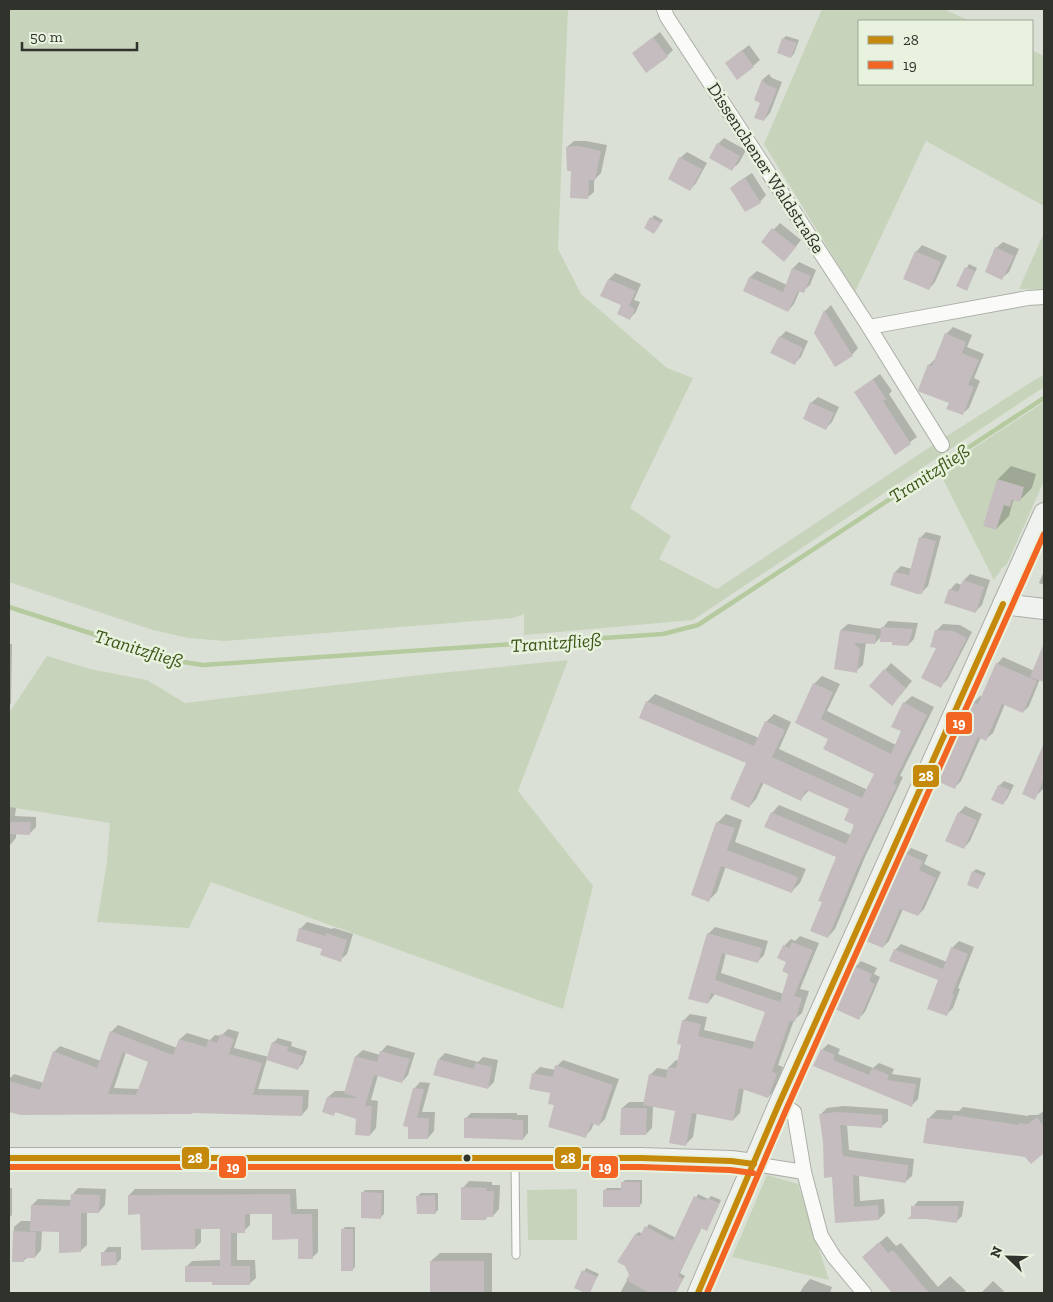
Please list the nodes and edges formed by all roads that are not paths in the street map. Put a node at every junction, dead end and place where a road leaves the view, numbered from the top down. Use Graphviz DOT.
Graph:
graph roads {
  1 [pos="664,9"];
  2 [pos="1044,297"];
  3 [pos="869,327"];
  4 [pos="942,445"];
  5 [pos="1044,513"];
  6 [pos="1003,604"];
  7 [pos="1044,609"];
  8 [pos="778,1106"];
  9 [pos="9,1158"];
  10 [pos="515,1158"];
  11 [pos="754,1164"];
  12 [pos="804,1172"];
  13 [pos="516,1254"];
  14 [pos="698,1293"];
  15 [pos="864,1293"];
  1 -- 3 [label="street, Dissenchener Waldstraße"];
  2 -- 3 [label="street"];
  3 -- 4 [label="street, Dissenchener Waldstraße"];
  5 -- 6 [label="street"];
  6 -- 7 [label="street"];
  6 -- 8 [label="street"];
  8 -- 11 [label="street"];
  8 -- 12 [label="street"];
  9 -- 10 [label="street"];
  10 -- 11 [label="street"];
  10 -- 13 [label="lane"];
  11 -- 12 [label="street"];
  11 -- 14 [label="street"];
  12 -- 15 [label="street"];
}
